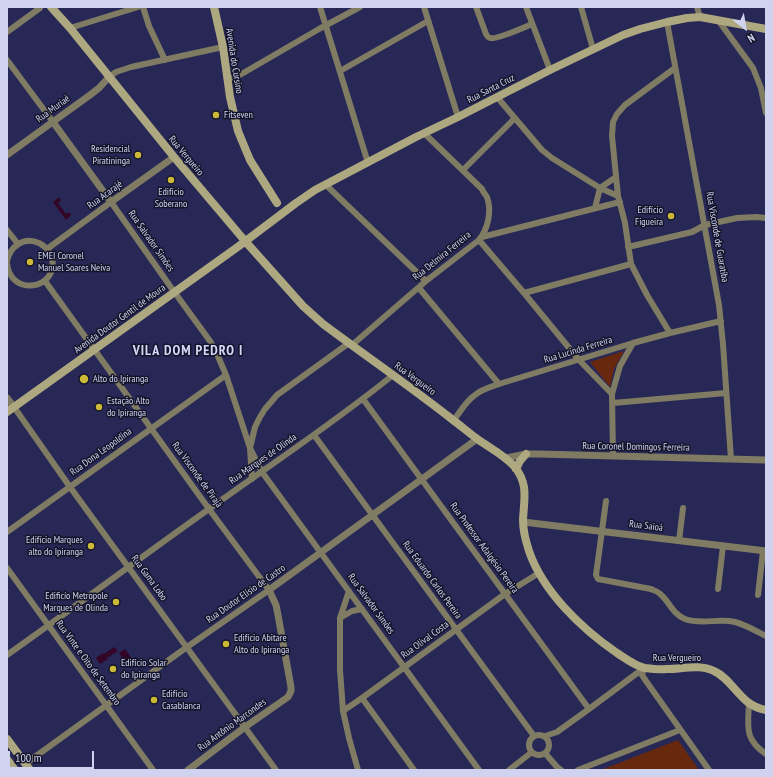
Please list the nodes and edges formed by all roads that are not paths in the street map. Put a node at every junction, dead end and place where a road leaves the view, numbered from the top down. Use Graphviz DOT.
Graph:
graph roads {
  1 [pos="51,7"];
  2 [pos="138,7"];
  3 [pos="142,7"];
  4 [pos="214,7"];
  5 [pos="320,7"];
  6 [pos="360,7"];
  7 [pos="424,7"];
  8 [pos="476,7"];
  9 [pos="526,7"];
  10 [pos="581,7"];
  11 [pos="697,7"];
  12 [pos="40,8"];
  13 [pos="700,17"];
  14 [pos="718,20"];
  15 [pos="428,21"];
  16 [pos="667,22"];
  17 [pos="532,24"];
  18 [pos="326,26"];
  19 [pos="70,28"];
  20 [pos="766,29"];
  21 [pos="7,32"];
  22 [pos="223,47"];
  23 [pos="593,49"];
  24 [pos="7,60"];
  25 [pos="165,60"];
  26 [pos="675,68"];
  27 [pos="550,70"];
  28 [pos="340,71"];
  29 [pos="109,77"];
  30 [pos="228,79"];
  31 [pos="497,97"];
  32 [pos="766,113"];
  33 [pos="458,117"];
  34 [pos="515,118"];
  35 [pos="53,122"];
  36 [pos="424,133"];
  37 [pos="7,155"];
  38 [pos="174,156"];
  39 [pos="368,163"];
  40 [pos="463,170"];
  41 [pos="616,177"];
  42 [pos="326,185"];
  43 [pos="600,188"];
  44 [pos="619,199"];
  45 [pos="111,202"];
  46 [pos="277,203"];
  47 [pos="296,203"];
  48 [pos="595,208"];
  49 [pos="766,218"];
  50 [pos="269,222"];
  51 [pos="705,225"];
  52 [pos="7,230"];
  53 [pos="480,239"];
  54 [pos="245,241"];
  55 [pos="18,244"];
  56 [pos="628,247"];
  57 [pos="47,249"];
  58 [pos="7,262"];
  59 [pos="632,264"];
  60 [pos="9,277"];
  61 [pos="45,281"];
  62 [pos="426,281"];
  63 [pos="419,288"];
  64 [pos="174,292"];
  65 [pos="524,293"];
  66 [pos="721,322"];
  67 [pos="670,333"];
  68 [pos="633,343"];
  69 [pos="350,344"];
  70 [pos="94,350"];
  71 [pos="579,360"];
  72 [pos="226,375"];
  73 [pos="393,375"];
  74 [pos="499,384"];
  75 [pos="726,393"];
  76 [pos="612,394"];
  77 [pos="7,398"];
  78 [pos="363,399"];
  79 [pos="613,403"];
  80 [pos="14,407"];
  81 [pos="7,412"];
  82 [pos="454,420"];
  83 [pos="255,427"];
  84 [pos="151,428"];
  85 [pos="244,429"];
  86 [pos="314,435"];
  87 [pos="477,439"];
  88 [pos="250,448"];
  89 [pos="526,454"];
  90 [pos="613,456"];
  91 [pos="506,458"];
  92 [pos="731,459"];
  93 [pos="766,460"];
  94 [pos="516,468"];
  95 [pos="262,472"];
  96 [pos="252,478"];
  97 [pos="422,479"];
  98 [pos="70,487"];
  99 [pos="606,501"];
  100 [pos="683,508"];
  101 [pos="209,509"];
  102 [pos="372,515"];
  103 [pos="523,522"];
  104 [pos="602,531"];
  105 [pos="7,532"];
  106 [pos="679,541"];
  107 [pos="723,546"];
  108 [pos="765,551"];
  109 [pos="321,552"];
  110 [pos="129,567"];
  111 [pos="7,568"];
  112 [pos="539,573"];
  113 [pos="718,589"];
  114 [pos="269,590"];
  115 [pos="349,591"];
  116 [pos="505,594"];
  117 [pos="758,595"];
  118 [pos="362,609"];
  119 [pos="340,618"];
  120 [pos="48,625"];
  121 [pos="456,630"];
  122 [pos="766,636"];
  123 [pos="187,647"];
  124 [pos="7,655"];
  125 [pos="405,668"];
  126 [pos="644,668"];
  127 [pos="288,698"];
  128 [pos="362,698"];
  129 [pos="749,703"];
  130 [pos="106,706"];
  131 [pos="589,709"];
  132 [pos="766,710"];
  133 [pos="343,711"];
  134 [pos="245,727"];
  135 [pos="680,730"];
  136 [pos="558,732"];
  137 [pos="534,736"];
  138 [pos="545,736"];
  139 [pos="7,739"];
  140 [pos="549,743"];
  141 [pos="532,752"];
  142 [pos="545,753"];
  143 [pos="766,754"];
  144 [pos="7,759"];
  145 [pos="27,767"];
  146 [pos="15,770"];
  147 [pos="153,770"];
  148 [pos="188,770"];
  149 [pos="276,770"];
  150 [pos="358,770"];
  151 [pos="414,770"];
  152 [pos="479,770"];
  153 [pos="509,770"];
  154 [pos="561,770"];
  155 [pos="578,770"];
  156 [pos="709,770"];
  1 -- 19 [label="main road, Rua Vergueiro"];
  2 -- 19 [label="street"];
  3 -- 25 [label="street"];
  4 -- 22 [label="main road, Avenida do Cursino"];
  5 -- 18 [label="street"];
  6 -- 18 [label="street"];
  7 -- 15 [label="street"];
  8 -- 17 [label="street"];
  9 -- 17 [label="street"];
  10 -- 23 [label="street"];
  11 -- 13 [label="street"];
  12 -- 21 [label="street"];
  13 -- 14 [label="main road, Rua Santa Cruz"];
  13 -- 16 [label="main road, Rua Santa Cruz"];
  14 -- 20 [label="main road, Rua Santa Cruz"];
  14 -- 32 [label="street"];
  15 -- 28 [label="street"];
  15 -- 33 [label="street"];
  16 -- 23 [label="main road, Rua Santa Cruz"];
  16 -- 26 [label="street, Rua Visconde de Guaratiba"];
  17 -- 27 [label="street"];
  18 -- 28 [label="street"];
  18 -- 30 [label="street"];
  19 -- 29 [label="main road, Rua Vergueiro"];
  22 -- 25 [label="street"];
  22 -- 30 [label="main road, Avenida do Cursino"];
  23 -- 27 [label="main road, Rua Santa Cruz"];
  24 -- 35 [label="street, Rua Salvador Simões"];
  25 -- 29 [label="street"];
  26 -- 41 [label="street"];
  26 -- 51 [label="street, Rua Visconde de Guaratiba"];
  27 -- 31 [label="main road, Rua Santa Cruz"];
  28 -- 39 [label="street"];
  29 -- 35 [label="street, Rua Muriaé"];
  29 -- 38 [label="main road, Rua Vergueiro"];
  30 -- 46 [label="main road, Avenida do Cursino"];
  31 -- 33 [label="main road, Rua Santa Cruz"];
  31 -- 34 [label="street"];
  33 -- 36 [label="main road, Rua Santa Cruz"];
  34 -- 40 [label="street"];
  34 -- 43 [label="street"];
  35 -- 37 [label="street, Rua Muriaé"];
  35 -- 45 [label="street, Rua Salvador Simões"];
  36 -- 39 [label="main road, Rua Santa Cruz"];
  36 -- 40 [label="street, Rua Delmira Ferreira"];
  38 -- 45 [label="street, Rua Acarajé"];
  38 -- 54 [label="main road, Rua Vergueiro"];
  39 -- 42 [label="main road, Rua Santa Cruz"];
  40 -- 53 [label="street, Rua Delmira Ferreira"];
  41 -- 43 [label="street"];
  41 -- 44 [label="street"];
  42 -- 47 [label="main road, Rua Santa Cruz"];
  42 -- 62 [label="street"];
  43 -- 44 [label="street"];
  43 -- 48 [label="street"];
  44 -- 48 [label="street"];
  44 -- 56 [label="street"];
  45 -- 57 [label="street, Rua Acarajé"];
  45 -- 64 [label="street, Rua Salvador Simões"];
  46 -- 47 [label="main road"];
  46 -- 50 [label="main road"];
  47 -- 50 [label="main road, Rua Santa Cruz"];
  48 -- 53 [label="street"];
  49 -- 51 [label="street"];
  50 -- 54 [label="main road, Rua Santa Cruz"];
  51 -- 56 [label="street"];
  51 -- 66 [label="street, Rua Visconde de Guaratiba"];
  52 -- 55 [label="street"];
  53 -- 62 [label="street, Rua Delmira Ferreira"];
  53 -- 65 [label="street"];
  54 -- 64 [label="main road, Avenida Doutor Gentil de Moura"];
  54 -- 69 [label="main road, Rua Vergueiro"];
  55 -- 57 [label="street"];
  55 -- 58 [label="street"];
  56 -- 59 [label="street"];
  57 -- 61 [label="street"];
  58 -- 60 [label="street"];
  59 -- 65 [label="street"];
  59 -- 67 [label="street"];
  60 -- 61 [label="street"];
  61 -- 70 [label="street, Rua Visconde de Pirajá"];
  62 -- 63 [label="street, Rua Delmira Ferreira"];
  63 -- 69 [label="street, Rua Delmira Ferreira"];
  63 -- 74 [label="street"];
  64 -- 70 [label="main road, Avenida Doutor Gentil de Moura"];
  64 -- 72 [label="street, Rua Salvador Simões"];
  65 -- 71 [label="street"];
  66 -- 67 [label="street, Rua Lucinda Ferreira"];
  66 -- 75 [label="street, Rua Visconde de Guaratiba"];
  67 -- 68 [label="street, Rua Lucinda Ferreira"];
  68 -- 71 [label="street, Rua Lucinda Ferreira"];
  68 -- 76 [label="street"];
  69 -- 73 [label="main road, Rua Vergueiro"];
  69 -- 83 [label="street, Rua Delmira Ferreira"];
  70 -- 80 [label="main road, Avenida Doutor Gentil de Moura"];
  70 -- 84 [label="street, Rua Visconde de Pirajá"];
  71 -- 74 [label="street, Rua Lucinda Ferreira"];
  71 -- 76 [label="street"];
  72 -- 84 [label="street, Rua Dona Leopoldina"];
  72 -- 85 [label="street, Rua Salvador Simões"];
  73 -- 78 [label="street, Rua Marques de Olinda"];
  73 -- 82 [label="main road, Rua Vergueiro"];
  74 -- 82 [label="street, Rua Lucinda Ferreira"];
  75 -- 79 [label="street"];
  75 -- 92 [label="street, Rua Visconde de Guaratiba"];
  76 -- 79 [label="street"];
  77 -- 80 [label="street, Rua Gama Lobo"];
  78 -- 86 [label="street, Rua Marques de Olinda"];
  78 -- 97 [label="street, Rua Professor Adalgésio Pereira"];
  79 -- 90 [label="street"];
  80 -- 81 [label="main road, Avenida Doutor Gentil de Moura"];
  80 -- 98 [label="street, Rua Gama Lobo"];
  82 -- 87 [label="main road, Rua Vergueiro"];
  83 -- 85 [label="street"];
  83 -- 88 [label="street, Rua Delmira Ferreira"];
  84 -- 98 [label="street, Rua Dona Leopoldina"];
  84 -- 101 [label="street, Rua Visconde de Pirajá"];
  85 -- 88 [label="street, Rua Salvador Simões"];
  86 -- 95 [label="street, Rua Marques de Olinda"];
  86 -- 102 [label="street, Rua Eduardo Carlos Pereira"];
  87 -- 91 [label="main road, Rua Vergueiro"];
  87 -- 97 [label="street, Rua Doutor Elísio de Castro"];
  88 -- 95 [label="street, Rua Salvador Simões"];
  88 -- 96 [label="street, Rua Salvador Simões"];
  89 -- 90 [label="street, Rua Coronel Domingos Ferreira"];
  89 -- 91 [label="street, Rua Coronel Domingos Ferreira"];
  89 -- 94 [label="main road"];
  90 -- 92 [label="street, Rua Coronel Domingos Ferreira"];
  91 -- 94 [label="main road, Rua Vergueiro"];
  92 -- 93 [label="street, Rua Coronel Domingos Ferreira"];
  94 -- 103 [label="main road, Rua Vergueiro"];
  95 -- 96 [label="street, Rua Marques de Olinda"];
  95 -- 109 [label="street, Rua Salvador Simões"];
  96 -- 101 [label="street, Rua Marques de Olinda"];
  97 -- 102 [label="street, Rua Doutor Elísio de Castro"];
  97 -- 116 [label="street, Rua Professor Adalgésio Pereira"];
  98 -- 105 [label="street, Rua Dona Leopoldina"];
  98 -- 110 [label="street, Rua Gama Lobo"];
  99 -- 104 [label="street"];
  100 -- 106 [label="street"];
  101 -- 110 [label="street, Rua Marques de Olinda"];
  101 -- 114 [label="street, Rua Visconde de Pirajá"];
  102 -- 109 [label="street, Rua Doutor Elísio de Castro"];
  102 -- 121 [label="street, Rua Eduardo Carlos Pereira"];
  103 -- 104 [label="street, Rua Saioá"];
  103 -- 112 [label="main road, Rua Vergueiro"];
  104 -- 106 [label="street, Rua Saioá"];
  104 -- 122 [label="street"];
  106 -- 107 [label="street, Rua Saioá"];
  107 -- 108 [label="street, Rua Saioá"];
  107 -- 113 [label="street"];
  108 -- 117 [label="street"];
  109 -- 114 [label="street, Rua Doutor Elísio de Castro"];
  109 -- 115 [label="street, Rua Salvador Simões"];
  110 -- 120 [label="street, Rua Marques de Olinda"];
  110 -- 123 [label="street, Rua Gama Lobo"];
  111 -- 120 [label="street, Rua Vinte e Oito de Setembro"];
  112 -- 116 [label="street, Rua Olival Costa"];
  112 -- 126 [label="main road, Rua Vergueiro"];
  114 -- 123 [label="street, Rua Doutor Elísio de Castro"];
  114 -- 127 [label="street, Rua Visconde de Pirajá"];
  115 -- 118 [label="street, Rua Salvador Simões"];
  115 -- 119 [label="street"];
  116 -- 121 [label="street, Rua Olival Costa"];
  116 -- 131 [label="street, Rua Professor Adalgésio Pereira"];
  118 -- 119 [label="street"];
  118 -- 125 [label="street, Rua Salvador Simões"];
  119 -- 133 [label="street"];
  120 -- 124 [label="street, Rua Marques de Olinda"];
  120 -- 130 [label="street, Rua Vinte e Oito de Setembro"];
  121 -- 125 [label="street, Rua Olival Costa"];
  121 -- 137 [label="street, Rua Eduardo Carlos Pereira"];
  123 -- 130 [label="street, Rua Doutor Elísio de Castro"];
  123 -- 134 [label="street, Rua Gama Lobo"];
  125 -- 128 [label="street, Rua Olival Costa"];
  125 -- 152 [label="street, Rua Salvador Simões"];
  126 -- 129 [label="main road, Rua Vergueiro"];
  126 -- 131 [label="street"];
  126 -- 135 [label="street"];
  127 -- 134 [label="street, Rua Antônio Marcondes"];
  128 -- 133 [label="street, Rua Olival Costa"];
  128 -- 151 [label="street"];
  129 -- 132 [label="main road, Rua Vergueiro"];
  129 -- 143 [label="street"];
  130 -- 145 [label="street, Rua Doutor Elísio de Castro"];
  130 -- 147 [label="street, Rua Vinte e Oito de Setembro"];
  131 -- 136 [label="street"];
  133 -- 150 [label="street"];
  134 -- 148 [label="street, Rua Antônio Marcondes"];
  134 -- 149 [label="street, Rua Gama Lobo"];
  135 -- 155 [label="street"];
  135 -- 156 [label="street"];
  136 -- 138 [label="street"];
  136 -- 140 [label="street"];
  137 -- 138 [label="street"];
  137 -- 141 [label="street"];
  138 -- 140 [label="street"];
  139 -- 145 [label="main road"];
  140 -- 142 [label="street"];
  141 -- 142 [label="street"];
  141 -- 153 [label="street"];
  142 -- 154 [label="street"];
  144 -- 146 [label="main road"];
}
